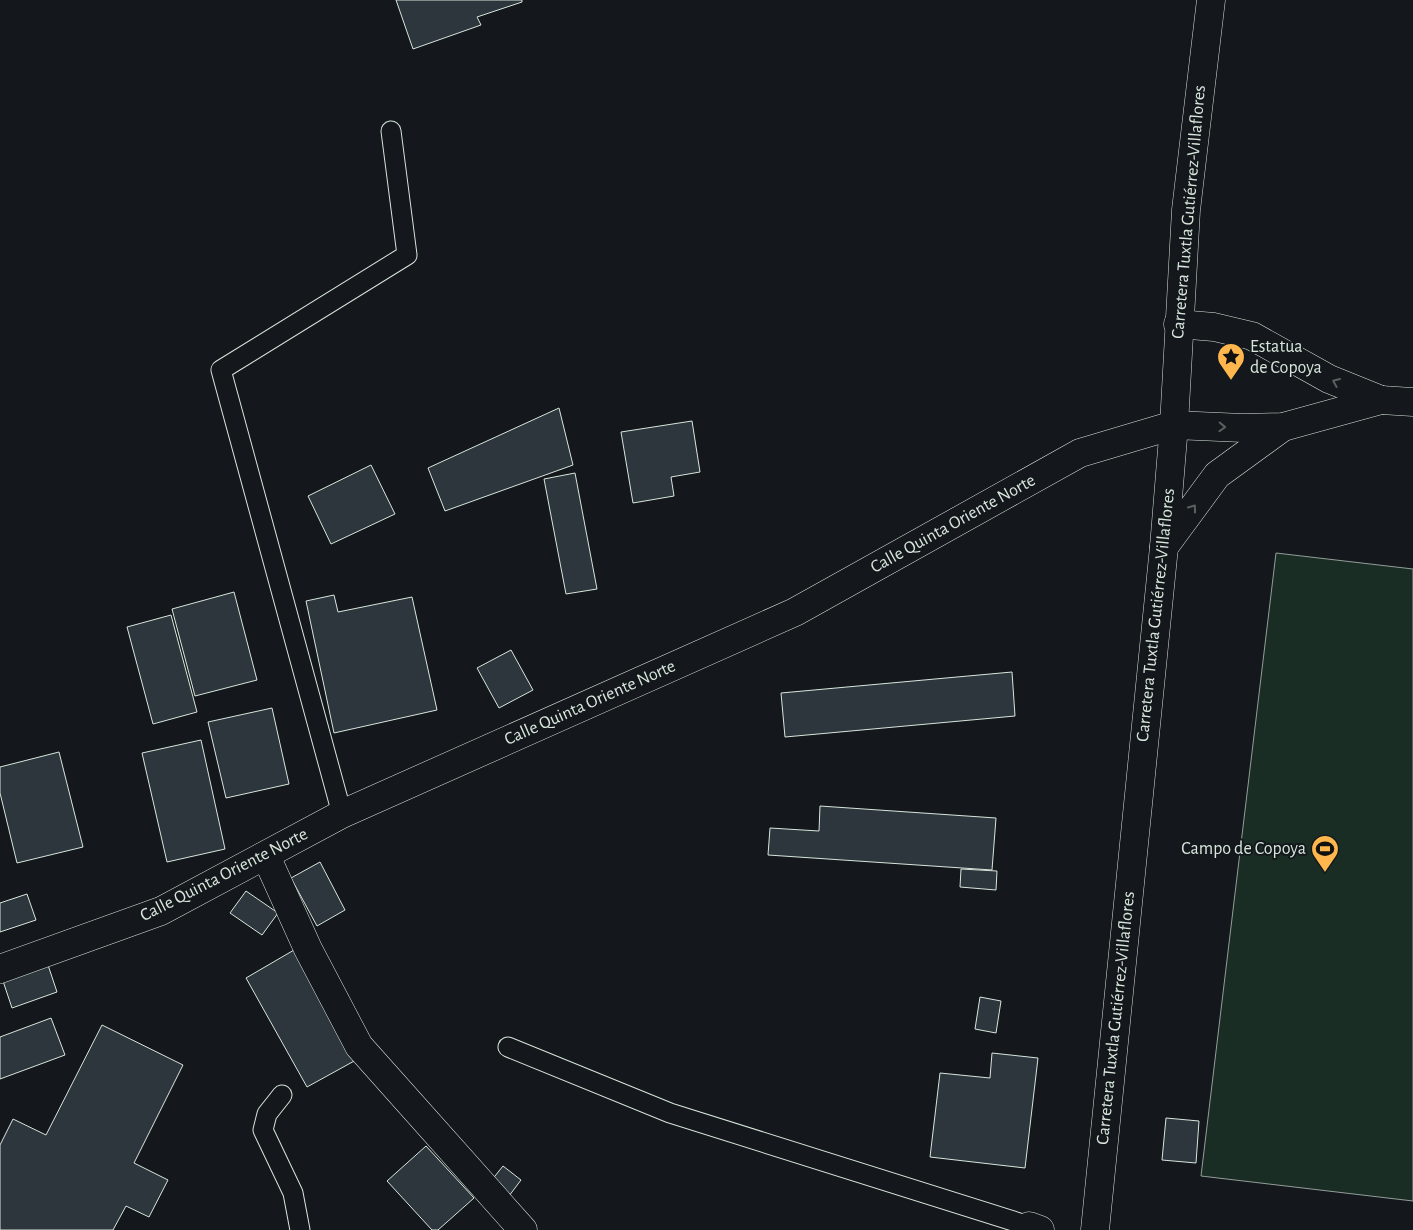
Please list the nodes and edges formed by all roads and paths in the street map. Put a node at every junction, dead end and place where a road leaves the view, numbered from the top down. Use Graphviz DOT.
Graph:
graph roads {
  1 [pos="1211,0"];
  2 [pos="391,132"];
  3 [pos="1178,324"];
  4 [pos="1381,400"];
  5 [pos="1413,402"];
  6 [pos="1174,425"];
  7 [pos="1283,427"];
  8 [pos="1164,547"];
  9 [pos="342,814"];
  10 [pos="266,856"];
  11 [pos="0,969"];
  12 [pos="508,1047"];
  13 [pos="282,1095"];
  14 [pos="1033,1229"];
  15 [pos="300,1230"];
  16 [pos="523,1230"];
  17 [pos="1095,1230"];
  1 -- 3 [label="street, Carretera Tuxtla Gutiérrez-Villaflores"];
  2 -- 9 [label="lane"];
  4 -- 3 [label="street, one-way"];
  3 -- 6 [label="street, Carretera Tuxtla Gutiérrez-Villaflores"];
  4 -- 5 [label="street"];
  4 -- 7 [label="street"];
  6 -- 7 [label="street, Calle Quinta Oriente Norte, one-way"];
  6 -- 8 [label="street, Carretera Tuxtla Gutiérrez-Villaflores"];
  6 -- 9 [label="street, Calle Quinta Oriente Norte"];
  8 -- 7 [label="street, one-way"];
  8 -- 17 [label="street, Carretera Tuxtla Gutiérrez-Villaflores"];
  9 -- 10 [label="street, Calle Quinta Oriente Norte"];
  10 -- 11 [label="street, Calle Quinta Oriente Norte"];
  10 -- 16 [label="street"];
  12 -- 14 [label="lane"];
  13 -- 15 [label="lane"];
}
